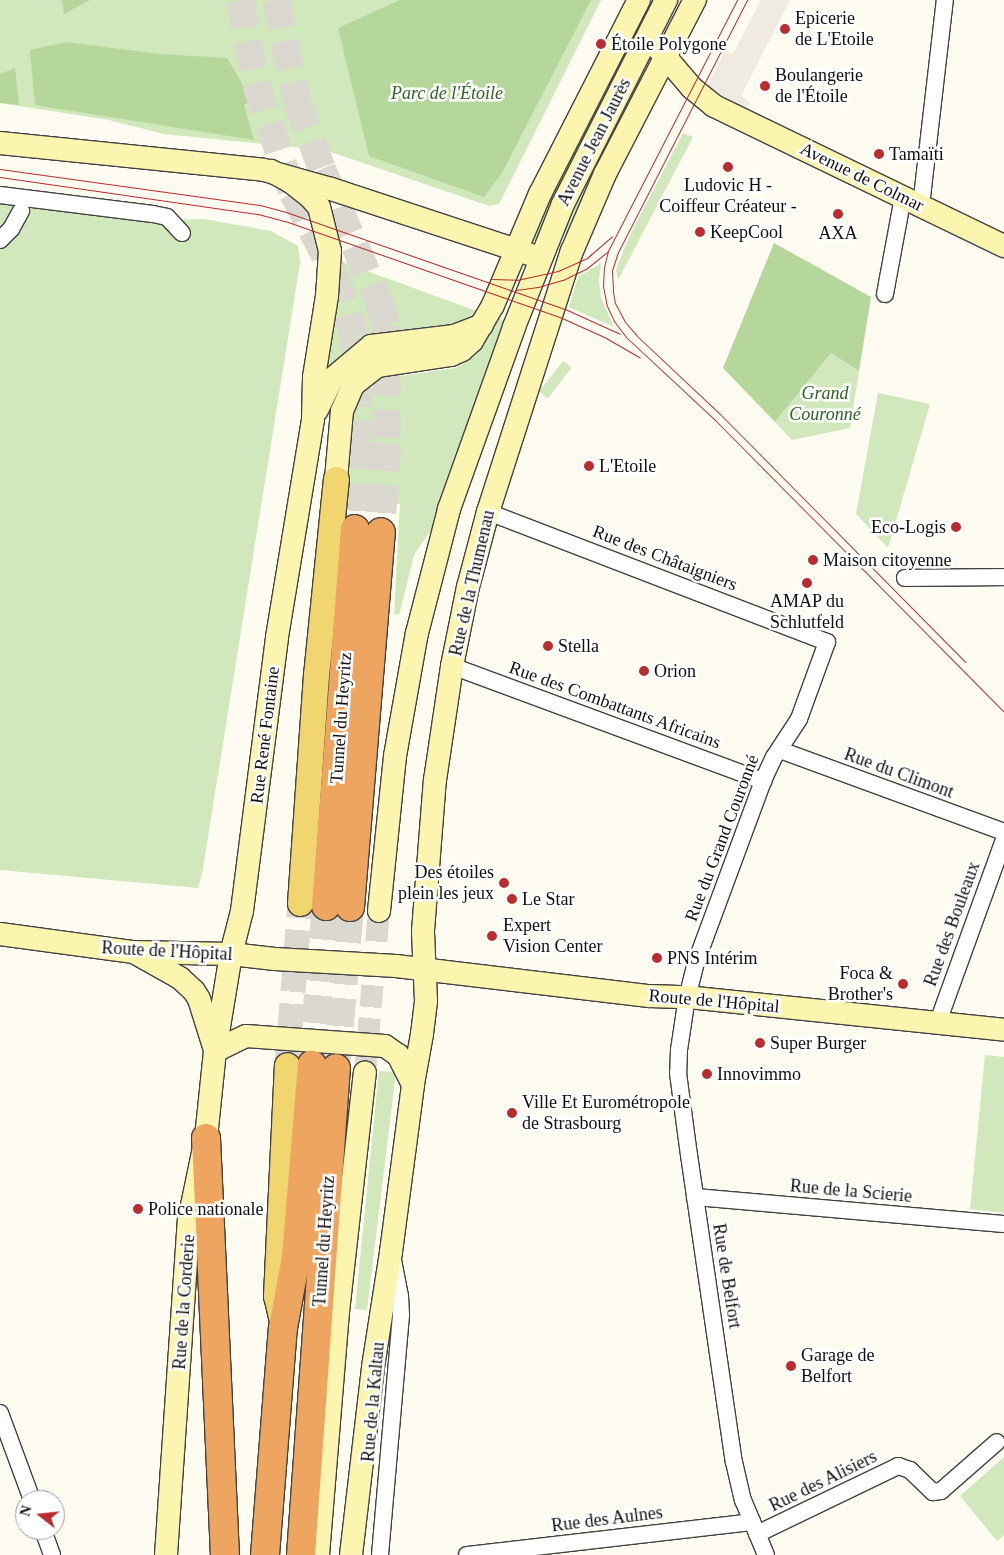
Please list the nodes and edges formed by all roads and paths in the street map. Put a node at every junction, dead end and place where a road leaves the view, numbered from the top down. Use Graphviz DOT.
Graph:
graph roads {
  1 [pos="639,0"];
  2 [pos="666,0"];
  3 [pos="695,0"];
  4 [pos="945,0"];
  5 [pos="647,36"];
  6 [pos="609,56"];
  7 [pos="666,56"];
  8 [pos="632,66"];
  9 [pos="655,78"];
  10 [pos="721,110"];
  11 [pos="0,143"];
  12 [pos="271,171"];
  13 [pos="0,195"];
  14 [pos="912,201"];
  15 [pos="21,211"];
  16 [pos="588,211"];
  17 [pos="182,233"];
  18 [pos="0,240"];
  19 [pos="1004,246"];
  20 [pos="516,250"];
  21 [pos="572,251"];
  22 [pos="542,258"];
  23 [pos="885,294"];
  24 [pos="482,324"];
  25 [pos="312,419"];
  26 [pos="336,479"];
  27 [pos="488,512"];
  28 [pos="368,530"];
  29 [pos="1003,573"];
  30 [pos="906,578"];
  31 [pos="827,642"];
  32 [pos="452,666"];
  33 [pos="780,750"];
  34 [pos="764,781"];
  35 [pos="1004,832"];
  36 [pos="1004,840"];
  37 [pos="300,903"];
  38 [pos="338,907"];
  39 [pos="379,911"];
  40 [pos="0,934"];
  41 [pos="134,952"];
  42 [pos="231,954"];
  43 [pos="425,970"];
  44 [pos="686,997"];
  45 [pos="938,1022"];
  46 [pos="1004,1030"];
  47 [pos="215,1051"];
  48 [pos="365,1073"];
  49 [pos="413,1084"];
  50 [pos="206,1138"];
  51 [pos="695,1198"];
  52 [pos="1004,1224"];
  53 [pos="391,1252"];
  54 [pos="0,1413"];
  55 [pos="997,1442"];
  56 [pos="28,1490"];
  57 [pos="755,1528"];
  58 [pos="47,1540"];
  59 [pos="52,1555"];
  60 [pos="166,1555"];
  61 [pos="225,1555"];
  62 [pos="265,1555"];
  63 [pos="301,1555"];
  64 [pos="318,1555"];
  65 [pos="350,1555"];
  66 [pos="380,1555"];
  67 [pos="467,1555"];
  68 [pos="766,1555"];
  1 -- 6 [label="main road, Avenue Jean Jaurès"];
  2 -- 5 [label="main road, Avenue Jean Jaurès"];
  3 -- 7 [label="main road, Avenue Jean Jaurès"];
  4 -- 14 [label="street"];
  5 -- 7 [label="main road, Avenue de Colmar"];
  5 -- 8 [label="main road, Avenue Jean Jaurès"];
  6 -- 8 [label="main road, Avenue de Colmar"];
  6 -- 20 [label="main road, Avenue Jean Jaurès"];
  7 -- 9 [label="main road, Avenue Jean Jaurès"];
  7 -- 10 [label="main road, Avenue de Colmar"];
  8 -- 9 [label="main road, Avenue de Colmar"];
  8 -- 22 [label="main road, Avenue Jean Jaurès"];
  9 -- 10 [label="main road, Avenue de Colmar"];
  9 -- 16 [label="main road, Avenue Jean Jaurès"];
  10 -- 14 [label="main road, Avenue de Colmar"];
  11 -- 12 [label="main road"];
  12 -- 20 [label="main road"];
  12 -- 25 [label="main road"];
  13 -- 17 [label="street"];
  14 -- 19 [label="main road, Avenue de Colmar"];
  14 -- 23 [label="street"];
  15 -- 18 [label="street"];
  16 -- 21 [label="main road, Rue de la Thumenau"];
  20 -- 22 [label="main road"];
  20 -- 24 [label="main road, Avenue Jean Jaurès"];
  21 -- 22 [label="main road"];
  21 -- 27 [label="main road, Rue de la Thumenau"];
  22 -- 39 [label="main road, Avenue Jean Jaurès"];
  24 -- 25 [label="main road"];
  24 -- 26 [label="main road, Avenue Jean Jaurès"];
  25 -- 42 [label="main road, Rue René Fontaine"];
  26 -- 37 [label="main road"];
  27 -- 31 [label="street, Rue des Châtaigniers"];
  27 -- 32 [label="main road, Rue de la Thumenau"];
  28 -- 38 [label="highway, Tunnel du Heyritz"];
  29 -- 30 [label="street"];
  31 -- 33 [label="street, Rue du Grand Couronné"];
  32 -- 34 [label="street, Rue des Combattants Africains"];
  32 -- 43 [label="main road, Rue de la Thumenau"];
  33 -- 34 [label="street, Rue du Grand Couronné"];
  33 -- 35 [label="street, Rue du Climont"];
  34 -- 44 [label="street, Rue du Grand Couronné"];
  36 -- 45 [label="street, Rue des Bouleaux"];
  40 -- 41 [label="main road, Route de l'Hôpital"];
  41 -- 42 [label="main road, Route de l'Hôpital"];
  41 -- 47 [label="main road"];
  42 -- 43 [label="main road, Route de l'Hôpital"];
  42 -- 47 [label="main road, Rue René Fontaine"];
  43 -- 44 [label="main road, Route de l'Hôpital"];
  43 -- 49 [label="main road, Rue de la Thumenau"];
  44 -- 45 [label="main road, Route de l'Hôpital"];
  44 -- 51 [label="street, Rue de Belfort"];
  45 -- 46 [label="main road, Route de l'Hôpital"];
  47 -- 49 [label="main road"];
  47 -- 50 [label="main road, Rue de la Corderie"];
  48 -- 64 [label="main road"];
  49 -- 53 [label="main road, Rue de la Thumenau"];
  50 -- 60 [label="main road, Rue de la Corderie"];
  50 -- 61 [label="highway"];
  51 -- 52 [label="street, Rue de la Scierie"];
  51 -- 57 [label="street, Rue de Belfort"];
  53 -- 65 [label="main road, Rue de la Thumenau"];
  53 -- 66 [label="street, Rue de la Kaltau"];
  54 -- 56 [label="street"];
  55 -- 57 [label="street, Rue des Alisiers"];
  57 -- 67 [label="street, Rue des Aulnes"];
  57 -- 68 [label="street, Rue de Belfort"];
  58 -- 59 [label="street"];
  62 -- 63 [label="highway, Tunnel du Heyritz"];
}
